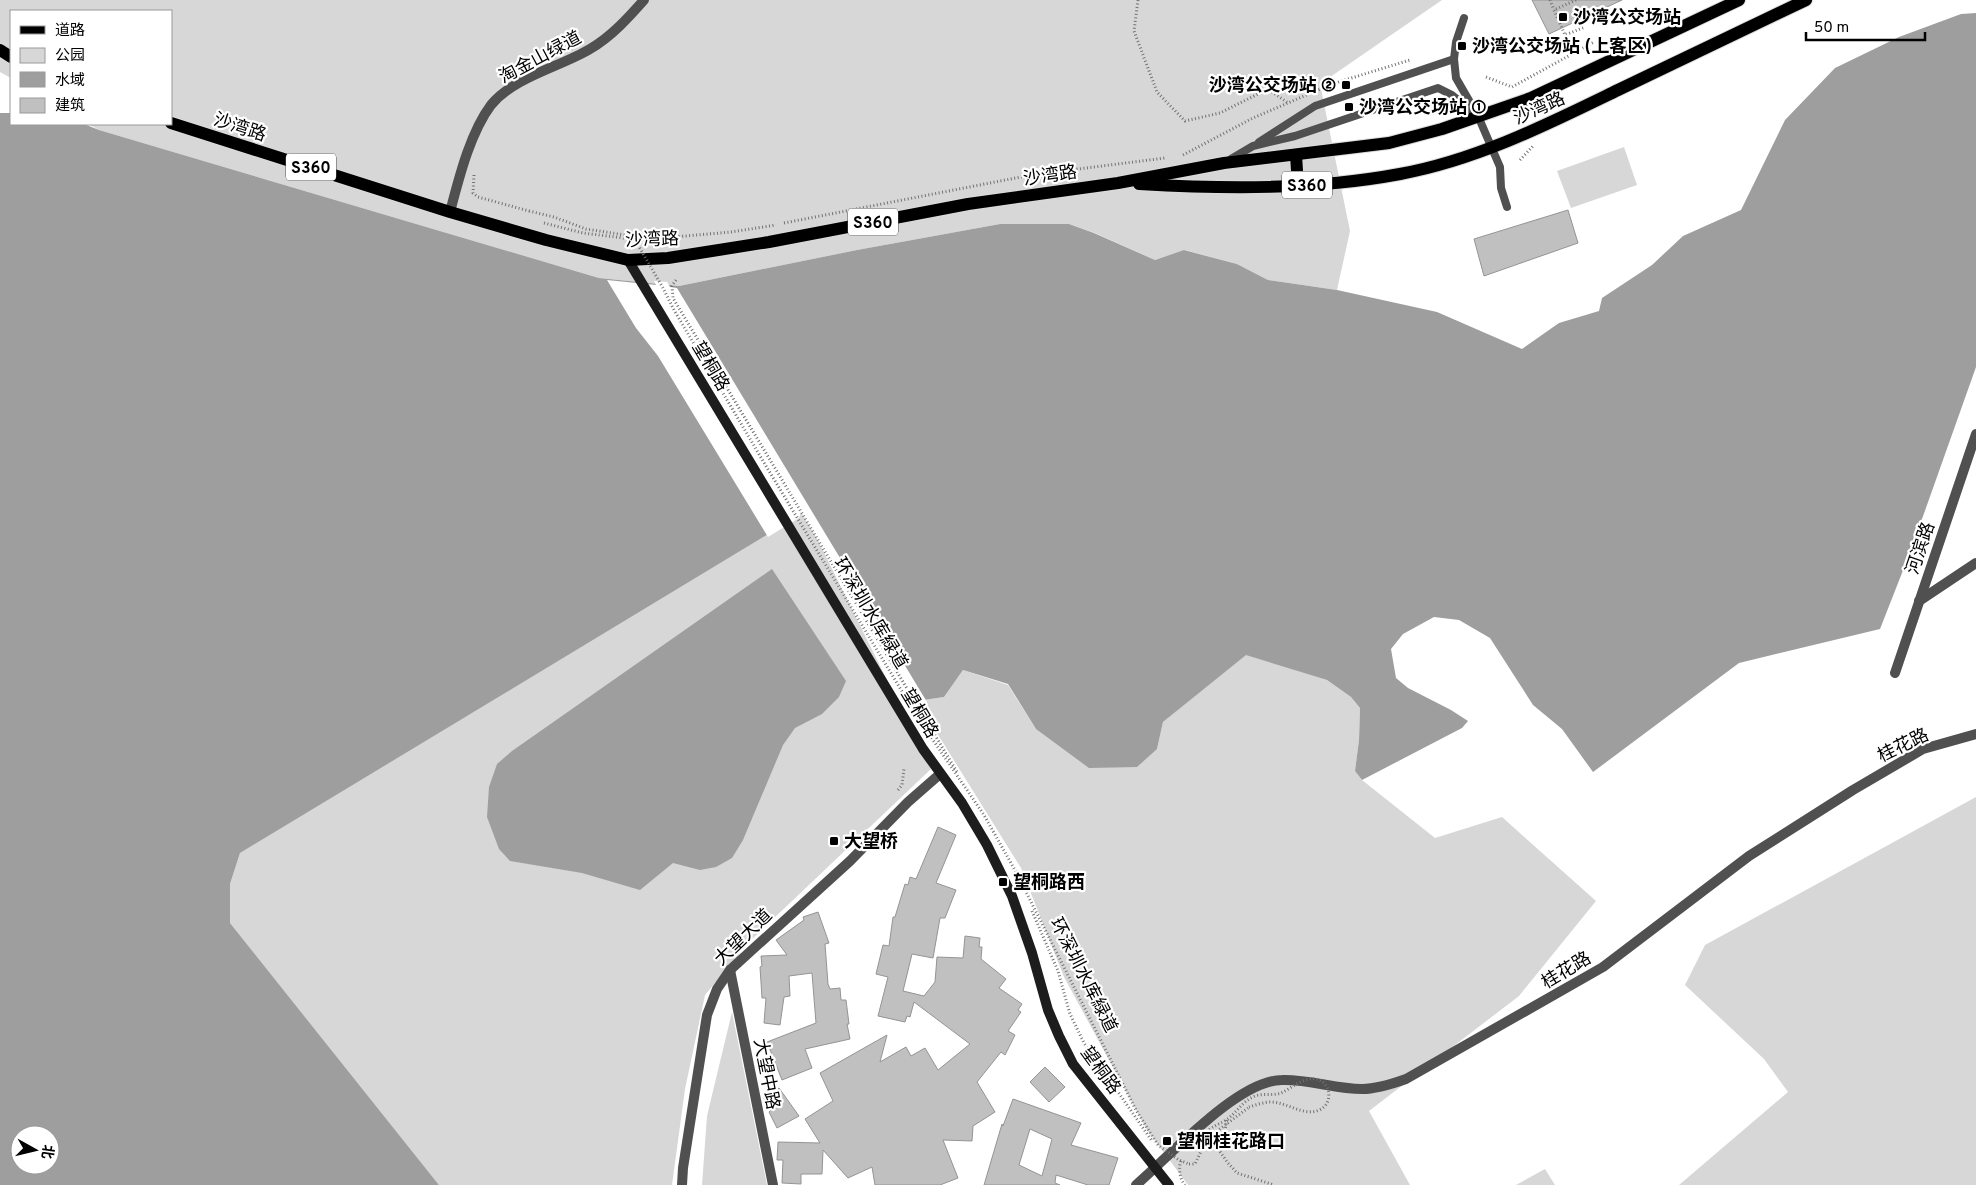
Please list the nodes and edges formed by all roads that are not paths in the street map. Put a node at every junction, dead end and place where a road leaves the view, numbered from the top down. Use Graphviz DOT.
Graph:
graph roads {
  1 [pos="644,0"];
  2 [pos="1739,0"];
  3 [pos="1806,0"];
  4 [pos="1464,18"];
  5 [pos="1454,59"];
  6 [pos="1478,116"];
  7 [pos="172,123"];
  8 [pos="1253,146"];
  9 [pos="1492,147"];
  10 [pos="1296,155"];
  11 [pos="1224,163"];
  12 [pos="1118,183"];
  13 [pos="1298,186"];
  14 [pos="1507,206"];
  15 [pos="450,212"];
  16 [pos="628,260"];
  17 [pos="1976,434"];
  18 [pos="1972,461"];
  19 [pos="1976,563"];
  20 [pos="1919,601"];
  21 [pos="1895,672"];
  22 [pos="1976,734"];
  23 [pos="940,774"];
  24 [pos="730,970"];
  25 [pos="1156,1168"];
  26 [pos="682,1185"];
  27 [pos="773,1185"];
  28 [pos="1136,1185"];
  29 [pos="1169,1185"];
  1 -- 15 [label="street, 淘金山绿道"];
  2 -- 6 [label="main road, 沙湾路 / S360"];
  3 -- 9 [label="main road, 沙湾路 / S360"];
  4 -- 5 [label="lane"];
  5 -- 6 [label="lane"];
  5 -- 8 [label="lane"];
  6 -- 8 [label="lane"];
  6 -- 9 [label="lane"];
  6 -- 10 [label="main road, 沙湾路 / S360"];
  7 -- 15 [label="main road, 沙湾路 / S360"];
  8 -- 11 [label="lane"];
  9 -- 13 [label="main road, 沙湾路 / S360"];
  9 -- 14 [label="lane"];
  10 -- 11 [label="main road, 沙湾路 / S360"];
  10 -- 13 [label="main road"];
  11 -- 12 [label="main road, 沙湾路 / S360"];
  12 -- 13 [label="main road, 沙湾路 / S360"];
  12 -- 16 [label="main road, 沙湾路 / S360"];
  15 -- 16 [label="main road, 沙湾路 / S360"];
  16 -- 23 [label="main road, 望桐路"];
  17 -- 18 [label="street, 河滨路"];
  18 -- 20 [label="street, 河滨路"];
  19 -- 20 [label="street"];
  20 -- 21 [label="street, 河滨路"];
  22 -- 25 [label="street, 桂花路"];
  23 -- 24 [label="street, 大望大道"];
  23 -- 25 [label="main road, 望桐路"];
  24 -- 26 [label="street, 大望大道"];
  24 -- 27 [label="street, 大望中路"];
  25 -- 28 [label="street, 桂花路"];
  25 -- 29 [label="main road, 望桐路"];
}
